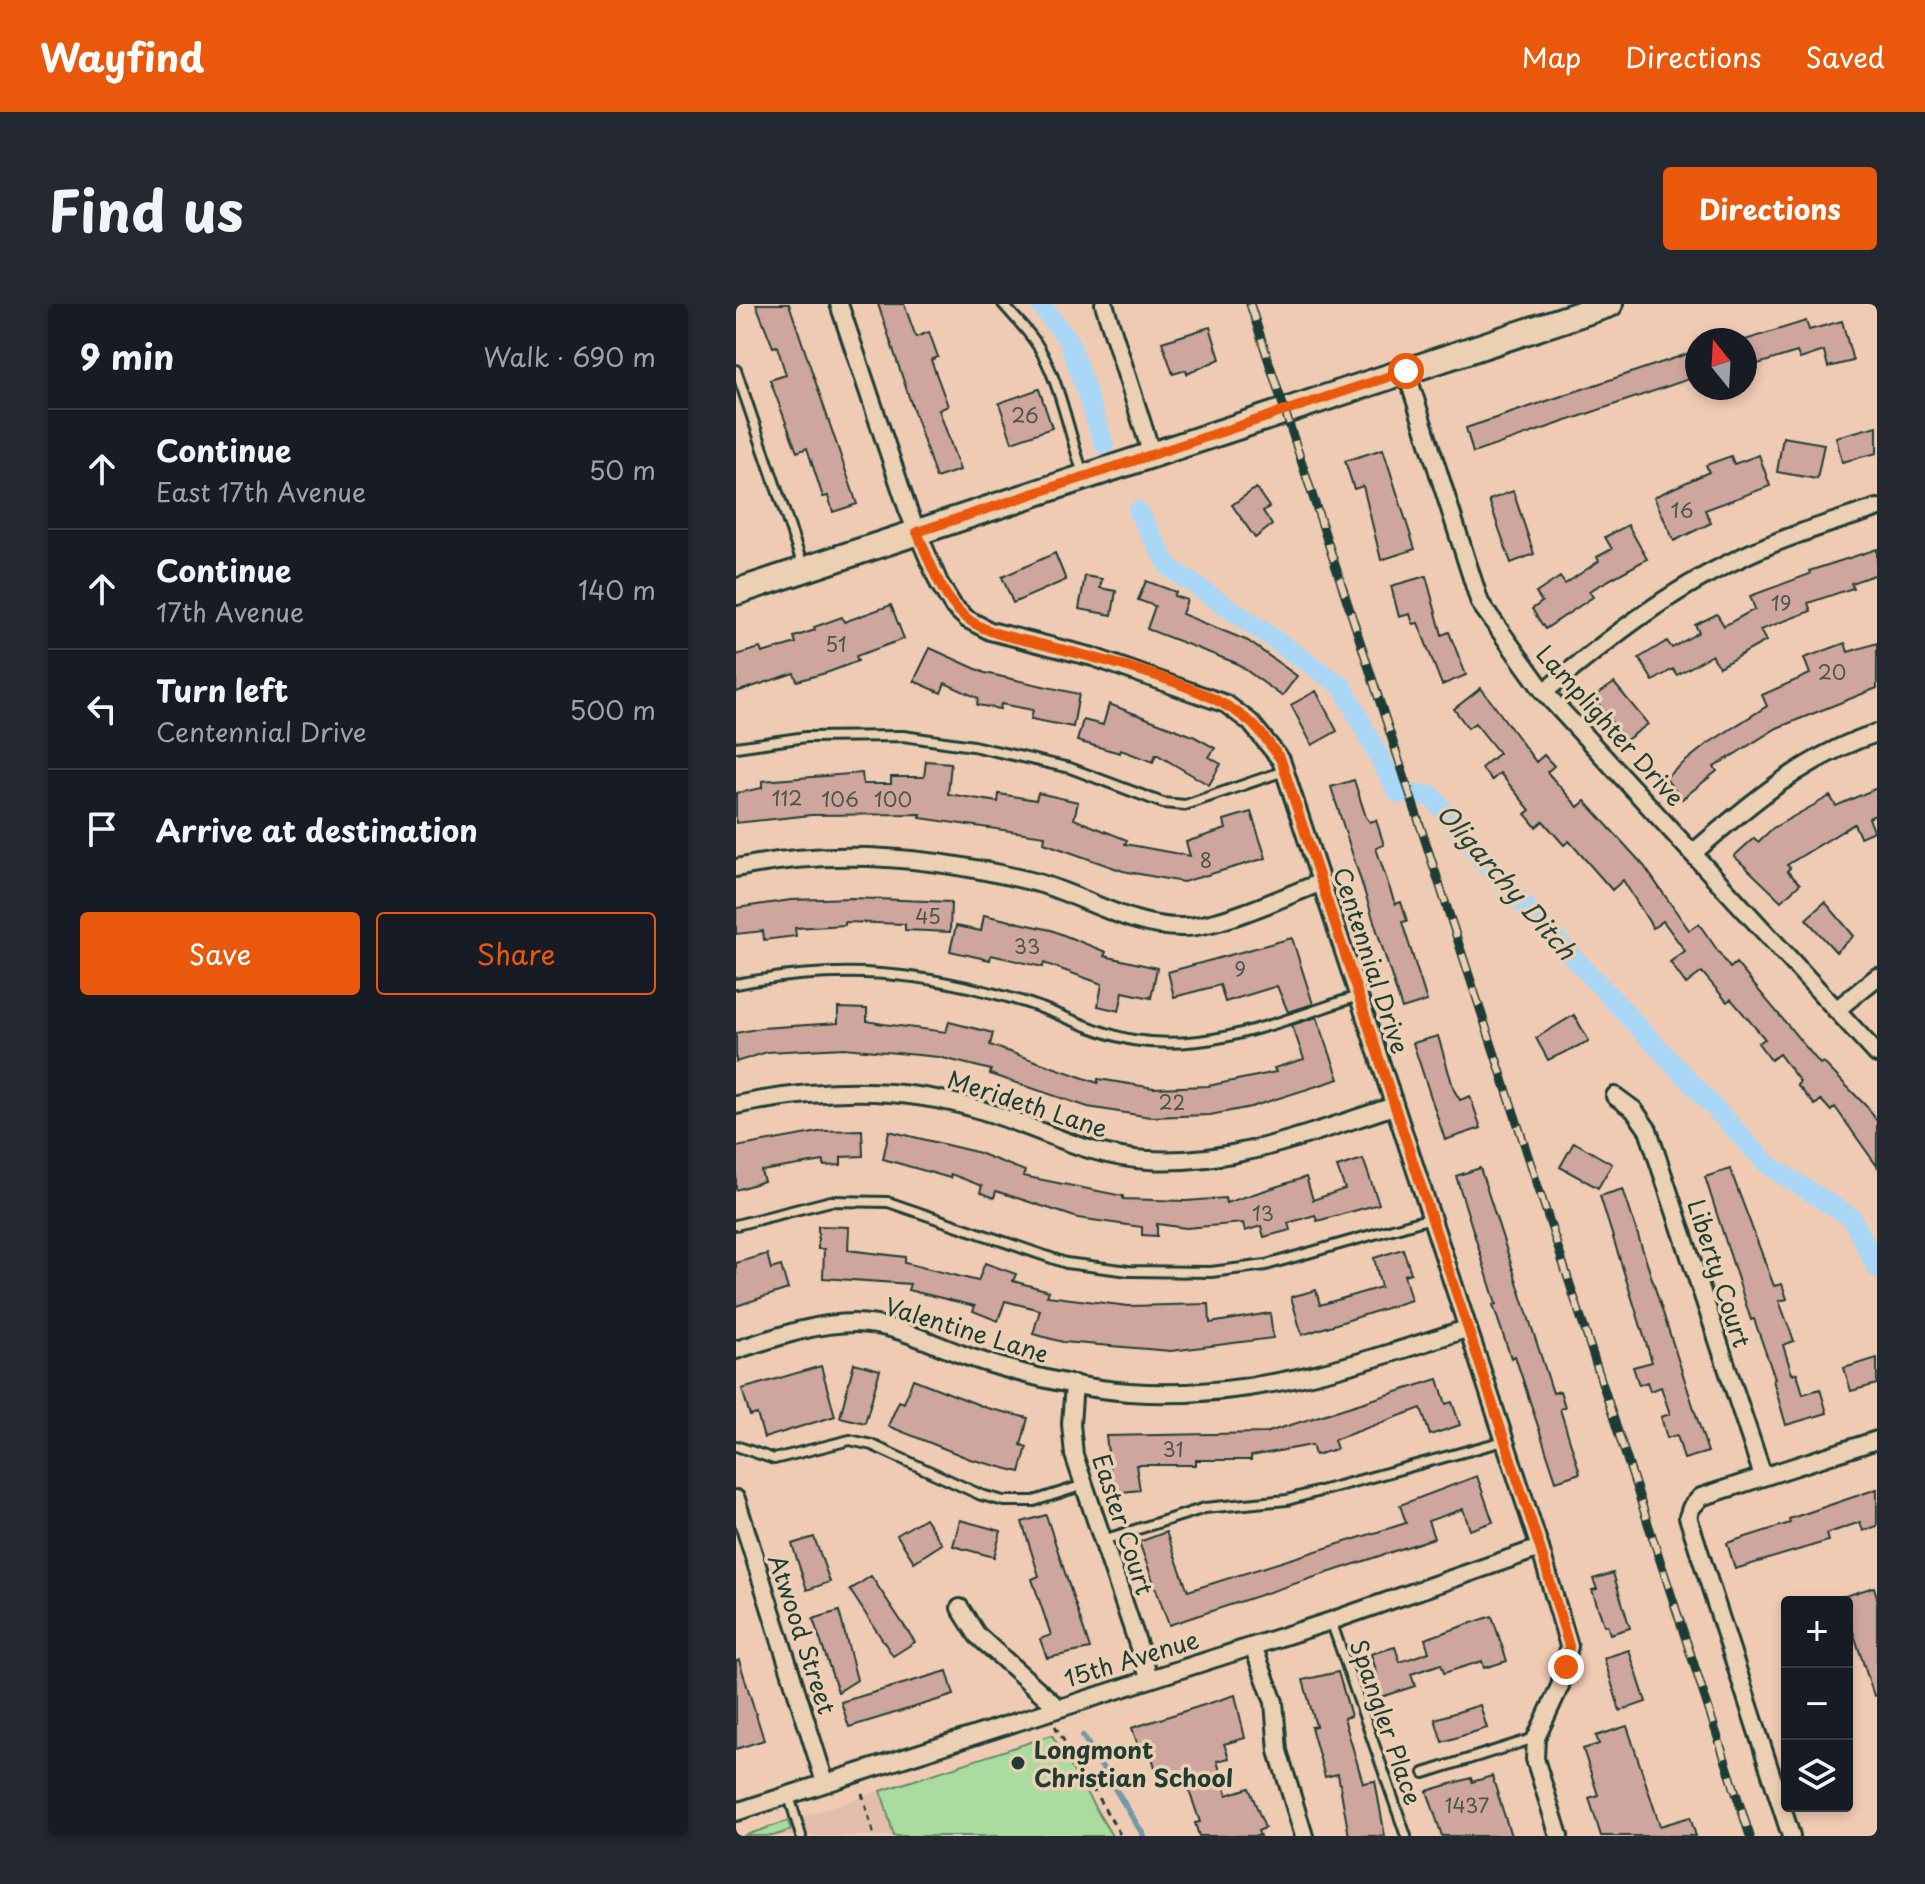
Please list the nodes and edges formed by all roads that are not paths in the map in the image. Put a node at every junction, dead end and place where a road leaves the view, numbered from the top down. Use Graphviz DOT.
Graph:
graph roads {
  1 [pos="839,304"];
  2 [pos="1003,304"];
  3 [pos="1104,304"];
  4 [pos="1610,304"];
  5 [pos="736,370"];
  6 [pos="1406,371"];
  7 [pos="1152,455"];
  8 [pos="1084,477"];
  9 [pos="1877,508"];
  10 [pos="917,532"];
  11 [pos="805,569"];
  12 [pos="736,592"];
  13 [pos="1544,692"];
  14 [pos="1877,733"];
  15 [pos="736,747"];
  16 [pos="1284,771"];
  17 [pos="1693,853"];
  18 [pos="736,868"];
  19 [pos="1322,882"];
  20 [pos="1877,977"];
  21 [pos="736,984"];
  22 [pos="1359,995"];
  23 [pos="1836,1010"];
  24 [pos="1877,1054"];
  25 [pos="1615,1096"];
  26 [pos="736,1105"];
  27 [pos="1394,1106"];
  28 [pos="1431,1218"];
  29 [pos="736,1225"];
  30 [pos="1466,1329"];
  31 [pos="736,1350"];
  32 [pos="1074,1384"];
  33 [pos="1877,1440"];
  34 [pos="1504,1441"];
  35 [pos="736,1446"];
  36 [pos="1763,1476"];
  37 [pos="1085,1485"];
  38 [pos="736,1499"];
  39 [pos="1103,1540"];
  40 [pos="1540,1548"];
  41 [pos="960,1608"];
  42 [pos="1331,1621"];
  43 [pos="1253,1646"];
  44 [pos="1149,1677"];
  45 [pos="1052,1708"];
  46 [pos="1536,1738"];
  47 [pos="1424,1773"];
  48 [pos="825,1782"];
  49 [pos="789,1796"];
  50 [pos="736,1812"];
  51 [pos="801,1836"];
  52 [pos="1304,1836"];
  53 [pos="1406,1836"];
  54 [pos="1559,1836"];
  55 [pos="1791,1836"];
  1 -- 10 [label="street, Centennial Drive"];
  2 -- 8 [label="lane"];
  3 -- 7 [label="street"];
  4 -- 6 [label="main road"];
  5 -- 11 [label="lane"];
  6 -- 7 [label="main road"];
  6 -- 13 [label="street, Lamplighter Drive"];
  7 -- 8 [label="main road"];
  8 -- 10 [label="main road"];
  9 -- 13 [label="street"];
  10 -- 11 [label="main road"];
  10 -- 16 [label="street, Centennial Drive"];
  11 -- 12 [label="main road"];
  13 -- 17 [label="street, Lamplighter Drive"];
  14 -- 17 [label="street"];
  15 -- 16 [label="lane"];
  16 -- 19 [label="street, Centennial Drive"];
  17 -- 23 [label="street, Lamplighter Drive"];
  18 -- 19 [label="street"];
  19 -- 22 [label="street, Centennial Drive"];
  20 -- 23 [label="street"];
  21 -- 22 [label="lane"];
  22 -- 27 [label="street, Centennial Drive"];
  23 -- 24 [label="street, Lamplighter Drive"];
  25 -- 36 [label="street, Liberty Court"];
  26 -- 27 [label="street, Merideth Lane"];
  27 -- 28 [label="street, Centennial Drive"];
  28 -- 29 [label="lane"];
  28 -- 30 [label="street, Centennial Drive"];
  30 -- 32 [label="street, Valentine Lane"];
  30 -- 34 [label="street, Centennial Drive"];
  31 -- 32 [label="street, Valentine Lane"];
  32 -- 37 [label="street, Easter Court"];
  33 -- 36 [label="street"];
  34 -- 39 [label="lane"];
  34 -- 40 [label="street, Centennial Drive"];
  35 -- 37 [label="lane"];
  36 -- 55 [label="street"];
  37 -- 39 [label="street, Easter Court"];
  38 -- 48 [label="street, Atwood Street"];
  39 -- 44 [label="street, Easter Court"];
  40 -- 42 [label="street, 15th Avenue"];
  40 -- 46 [label="street, Centennial Drive"];
  41 -- 45 [label="street"];
  42 -- 43 [label="street, 15th Avenue"];
  42 -- 53 [label="lane, Spangler Place"];
  43 -- 44 [label="street, 15th Avenue"];
  43 -- 52 [label="street"];
  44 -- 45 [label="street, 15th Avenue"];
  45 -- 48 [label="street, 15th Avenue"];
  46 -- 47 [label="lane"];
  46 -- 54 [label="street"];
  48 -- 49 [label="street, 15th Avenue"];
  49 -- 50 [label="street, 15th Avenue"];
  49 -- 51 [label="lane"];
}
